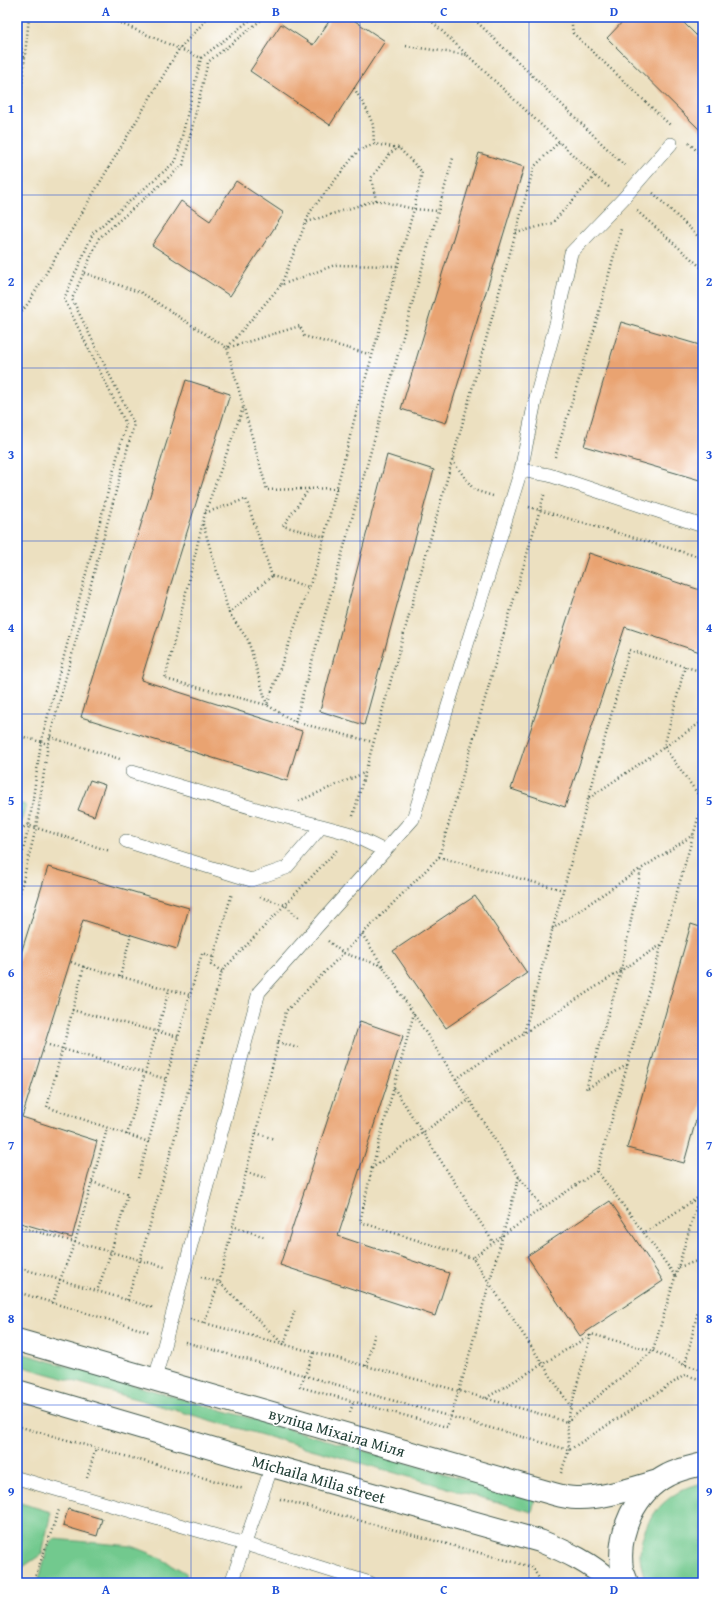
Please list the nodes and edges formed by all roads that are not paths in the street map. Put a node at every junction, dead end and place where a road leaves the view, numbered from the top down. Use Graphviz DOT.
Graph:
graph roads {
  1 [pos="671,144"];
  2 [pos="521,470"];
  3 [pos="703,526"];
  4 [pos="132,772"];
  5 [pos="322,826"];
  6 [pos="126,841"];
  7 [pos="385,851"];
  8 [pos="17,1340"];
  9 [pos="155,1379"];
  10 [pos="17,1391"];
  11 [pos="703,1447"];
  12 [pos="703,1464"];
  13 [pos="272,1466"];
  14 [pos="678,1470"];
  15 [pos="17,1478"];
  16 [pos="658,1481"];
  17 [pos="245,1544"];
  18 [pos="231,1583"];
  19 [pos="370,1583"];
  20 [pos="612,1583"];
  21 [pos="627,1583"];
  1 -- 2 [label="lane"];
  2 -- 3 [label="lane"];
  2 -- 7 [label="lane"];
  4 -- 5 [label="lane"];
  5 -- 6 [label="lane"];
  5 -- 7 [label="lane"];
  7 -- 9 [label="lane"];
  8 -- 9 [label="street, вуліца Міхаіла Міля"];
  9 -- 16 [label="street, вуліца Міхаіла Міля"];
  10 -- 13 [label="street, Michaila Milia street"];
  11 -- 14 [label="street"];
  12 -- 14 [label="street"];
  13 -- 17 [label="lane"];
  13 -- 20 [label="street, Michaila Milia street"];
  14 -- 16 [label="street"];
  15 -- 17 [label="lane"];
  16 -- 21 [label="street"];
  17 -- 18 [label="lane"];
  17 -- 19 [label="lane"];
}
